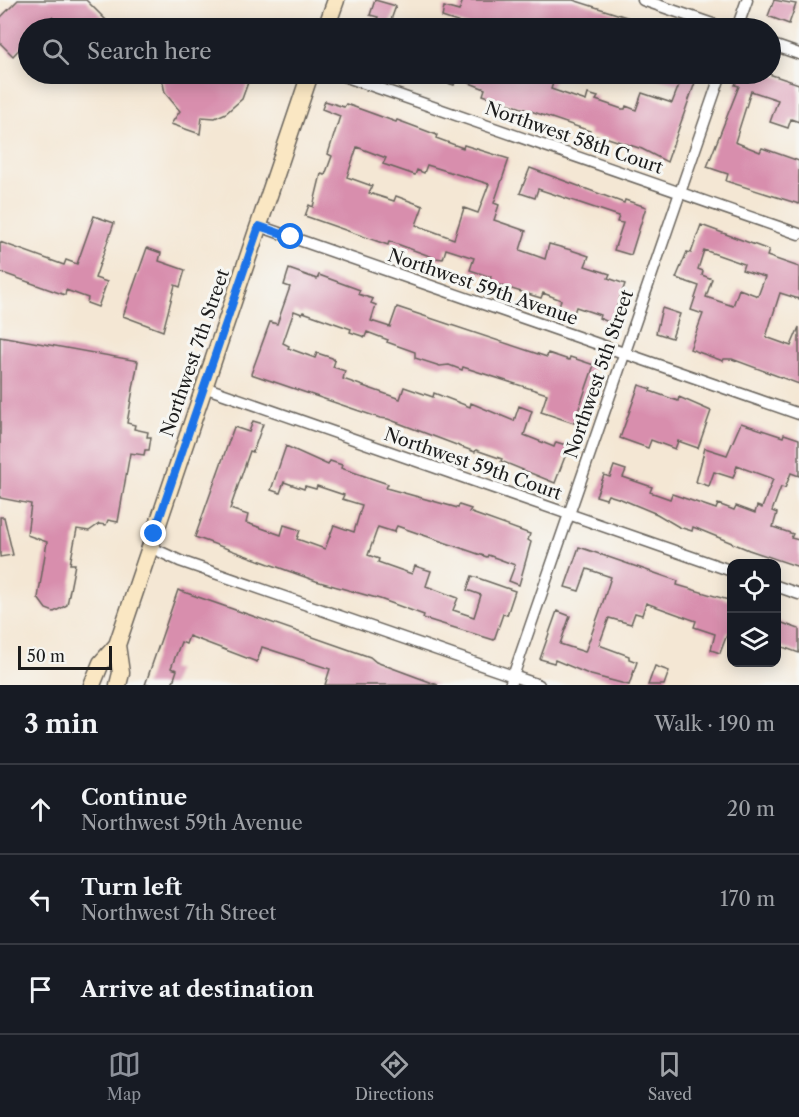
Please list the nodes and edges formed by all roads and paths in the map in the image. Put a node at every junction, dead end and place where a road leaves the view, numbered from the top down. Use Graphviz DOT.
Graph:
graph roads {
  1 [pos="336,0"];
  2 [pos="643,0"];
  3 [pos="747,0"];
  4 [pos="330,18"];
  5 [pos="695,18"];
  6 [pos="741,18"];
  7 [pos="781,48"];
  8 [pos="799,54"];
  9 [pos="307,84"];
  10 [pos="367,84"];
  11 [pos="718,84"];
  12 [pos="680,192"];
  13 [pos="259,226"];
  14 [pos="799,234"];
  15 [pos="623,353"];
  16 [pos="204,387"];
  17 [pos="799,414"];
  18 [pos="568,514"];
  19 [pos="150,547"];
  20 [pos="727,569"];
  21 [pos="781,587"];
  22 [pos="799,594"];
  23 [pos="117,645"];
  24 [pos="511,681"];
  25 [pos="92,685"];
  26 [pos="118,685"];
  27 [pos="539,685"];
  1 -- 4 [label="main road"];
  2 -- 5 [label="street"];
  3 -- 6 [label="street"];
  7 -- 8 [label="street"];
  9 -- 13 [label="main road, Northwest 7th Street"];
  10 -- 12 [label="street, Northwest 58th Court"];
  11 -- 12 [label="street, Northwest 5th Street"];
  12 -- 14 [label="street, Northwest 58th Court"];
  12 -- 15 [label="street, Northwest 5th Street"];
  13 -- 15 [label="street, Northwest 59th Avenue"];
  13 -- 16 [label="main road, Northwest 7th Street"];
  15 -- 17 [label="street, Northwest 59th Avenue"];
  15 -- 18 [label="street, Northwest 5th Street"];
  16 -- 18 [label="street, Northwest 59th Court"];
  16 -- 19 [label="main road, Northwest 7th Street"];
  18 -- 20 [label="street, Northwest 59th Court"];
  18 -- 24 [label="street, Northwest 5th Street"];
  19 -- 23 [label="main road, Northwest 7th Street"];
  19 -- 24 [label="street"];
  21 -- 22 [label="street"];
  23 -- 25 [label="main road, Northwest 7th Street"];
  23 -- 26 [label="main road, Northwest 7th Street"];
  24 -- 27 [label="street"];
}
